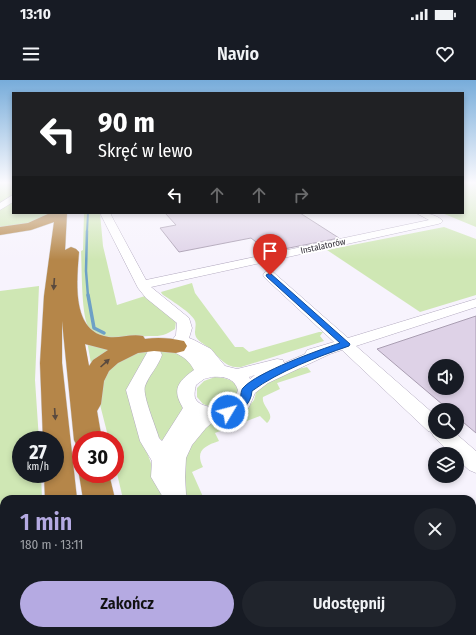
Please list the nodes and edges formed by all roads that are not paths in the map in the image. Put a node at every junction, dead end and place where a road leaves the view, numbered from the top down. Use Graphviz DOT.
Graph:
graph roads {
  1 [pos="58,214"];
  2 [pos="60,214"];
  3 [pos="75,214"];
  4 [pos="107,214"];
  5 [pos="423,214"];
  6 [pos="0,231"];
  7 [pos="0,235"];
  8 [pos="57,246"];
  9 [pos="270,275"];
  10 [pos="142,285"];
  11 [pos="476,303"];
  12 [pos="71,315"];
  13 [pos="178,343"];
  14 [pos="346,344"];
  15 [pos="323,352"];
  16 [pos="154,355"];
  17 [pos="228,373"];
  18 [pos="199,375"];
  19 [pos="247,390"];
  20 [pos="201,411"];
  21 [pos="428,420"];
  22 [pos="86,431"];
  23 [pos="86,431"];
  24 [pos="449,439"];
  25 [pos="163,459"];
  26 [pos="476,464"];
  27 [pos="96,483"];
  28 [pos="61,495"];
  29 [pos="98,495"];
  30 [pos="175,495"];
  31 [pos="176,495"];
  1 -- 6 [label="highway"];
  2 -- 8 [label="highway"];
  3 -- 12 [label="highway"];
  4 -- 10 [label="street"];
  5 -- 10 [label="street, Instalatorów"];
  7 -- 8 [label="highway"];
  8 -- 28 [label="highway, one-way"];
  9 -- 14 [label="street"];
  10 -- 13 [label="street"];
  11 -- 14 [label="street"];
  12 -- 13 [label="highway"];
  12 -- 22 [label="highway"];
  13 -- 17 [label="street"];
  13 -- 18 [label="street"];
  23 -- 13 [label="highway, one-way"];
  14 -- 15 [label="street"];
  14 -- 21 [label="street"];
  15 -- 17 [label="street"];
  15 -- 19 [label="street"];
  16 -- 25 [label="street"];
  17 -- 18 [label="street"];
  17 -- 19 [label="street"];
  18 -- 20 [label="street"];
  19 -- 20 [label="street"];
  20 -- 25 [label="street"];
  20 -- 31 [label="street"];
  24 -- 26 [label="street"];
  25 -- 30 [label="street"];
  27 -- 29 [label="highway"];
}
